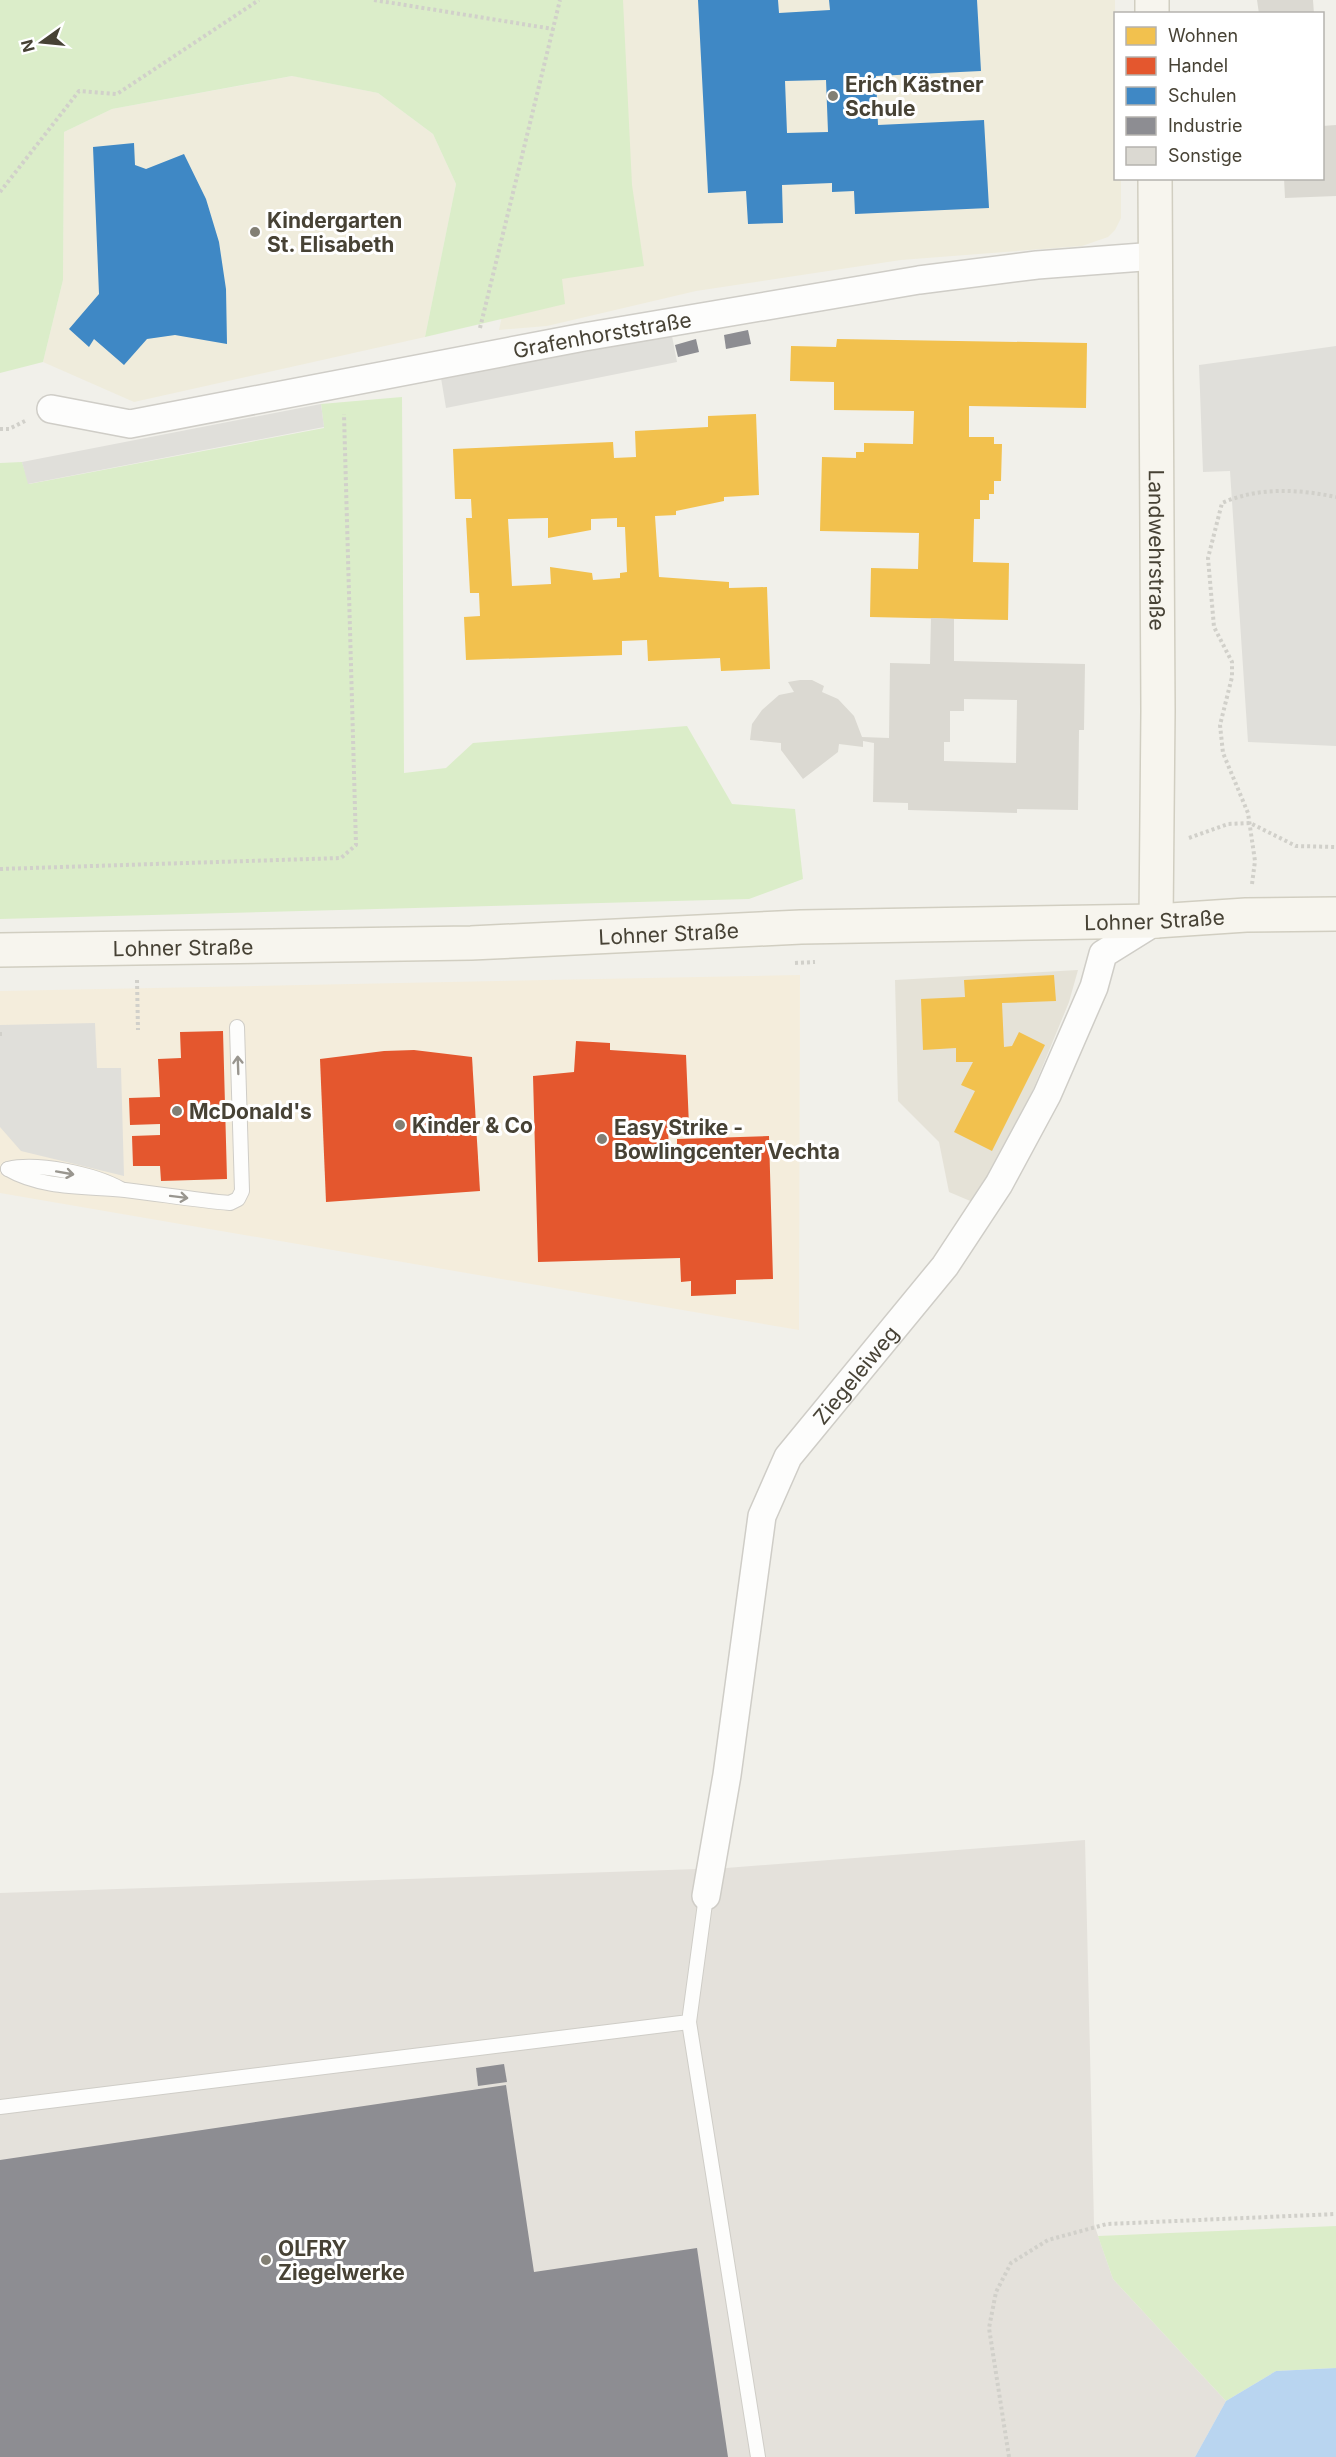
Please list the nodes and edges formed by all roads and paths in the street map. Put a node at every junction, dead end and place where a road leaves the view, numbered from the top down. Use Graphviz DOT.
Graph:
graph roads {
  1 [pos="258,0"];
  2 [pos="374,0"];
  3 [pos="560,0"];
  4 [pos="553,29"];
  5 [pos="1155,180"];
  6 [pos="0,192"];
  7 [pos="1156,256"];
  8 [pos="473,358"];
  9 [pos="344,383"];
  10 [pos="51,409"];
  11 [pos="1336,497"];
  12 [pos="1250,823"];
  13 [pos="1157,838"];
  14 [pos="1336,847"];
  15 [pos="0,869"];
  16 [pos="1336,914"];
  17 [pos="1246,915"];
  18 [pos="1156,921"];
  19 [pos="0,950"];
  20 [pos="137,980"];
  21 [pos="237,1027"];
  22 [pos="138,1030"];
  23 [pos="8,1169"];
  24 [pos="706,1896"];
  25 [pos="689,2022"];
  26 [pos="0,2107"];
  27 [pos="1336,2214"];
  28 [pos="758,2457"];
  29 [pos="1009,2457"];
  1 -- 6 [label="path"];
  2 -- 4 [label="path"];
  3 -- 4 [label="path"];
  4 -- 8 [label="path"];
  5 -- 7 [label="main road, Landwehrstraße"];
  7 -- 8 [label="street, Grafenhorststraße"];
  7 -- 13 [label="main road, Landwehrstraße"];
  8 -- 9 [label="street, Grafenhorststraße"];
  9 -- 10 [label="street, Grafenhorststraße"];
  9 -- 15 [label="path"];
  11 -- 12 [label="path"];
  12 -- 13 [label="path"];
  12 -- 14 [label="path"];
  12 -- 17 [label="path"];
  13 -- 18 [label="main road, Landwehrstraße"];
  16 -- 17 [label="main road, Lohner Straße"];
  17 -- 18 [label="main road, Lohner Straße"];
  18 -- 19 [label="main road, Lohner Straße"];
  18 -- 24 [label="street, Ziegeleiweg"];
  20 -- 22 [label="path"];
  23 -- 21 [label="lane, one-way"];
  24 -- 25 [label="lane"];
  25 -- 26 [label="lane"];
  25 -- 28 [label="lane"];
  27 -- 29 [label="path"];
}
